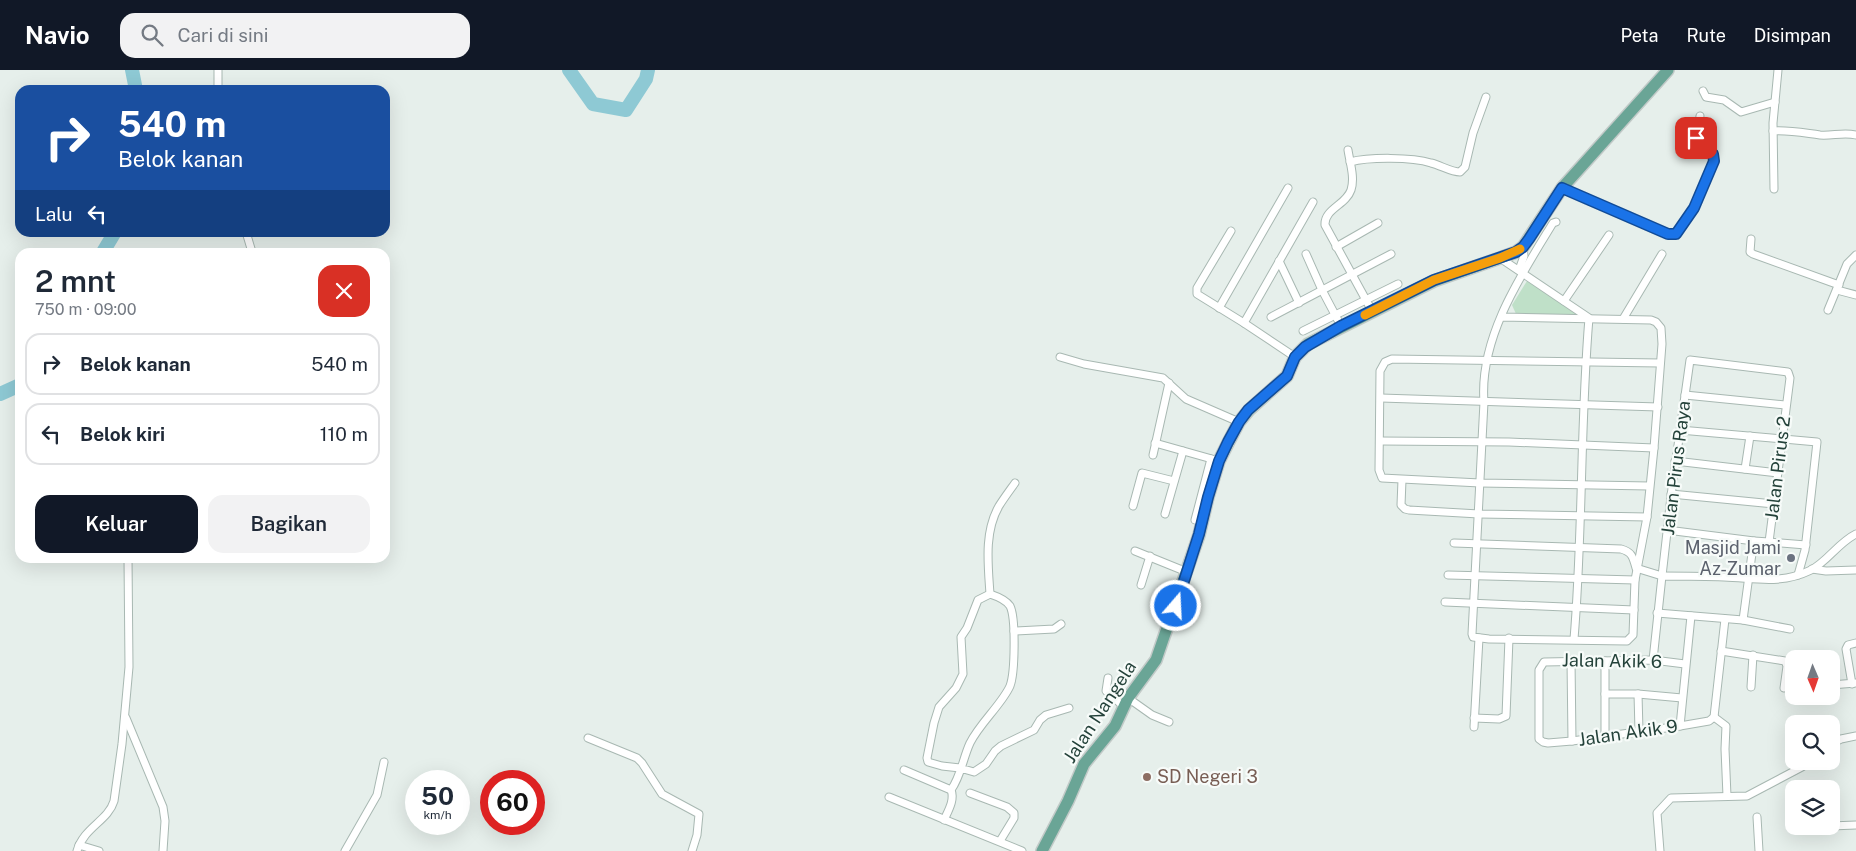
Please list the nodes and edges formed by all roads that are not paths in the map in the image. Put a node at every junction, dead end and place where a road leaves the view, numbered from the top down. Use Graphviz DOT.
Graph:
graph roads {
  1 [pos="218,70"];
  2 [pos="1668,70"];
  3 [pos="1778,70"];
  4 [pos="218,85"];
  5 [pos="1703,91"];
  6 [pos="1486,97"];
  7 [pos="1775,102"];
  8 [pos="1700,116"];
  9 [pos="1773,131"];
  10 [pos="1856,134"];
  11 [pos="1348,150"];
  12 [pos="1350,162"];
  13 [pos="1288,188"];
  14 [pos="1562,188"];
  15 [pos="1774,189"];
  16 [pos="1313,202"];
  17 [pos="1556,222"];
  18 [pos="1378,223"];
  19 [pos="1231,231"];
  20 [pos="1608,235"];
  21 [pos="1750,239"];
  22 [pos="1336,247"];
  23 [pos="1523,247"];
  24 [pos="1306,254"];
  25 [pos="1391,254"];
  26 [pos="1662,254"];
  27 [pos="1856,255"];
  28 [pos="1500,258"];
  29 [pos="1279,261"];
  30 [pos="1521,272"];
  31 [pos="1351,275"];
  32 [pos="1398,284"];
  33 [pos="1838,287"];
  34 [pos="1322,290"];
  35 [pos="1856,295"];
  36 [pos="1365,301"];
  37 [pos="1564,301"];
  38 [pos="1299,303"];
  39 [pos="1219,308"];
  40 [pos="1828,310"];
  41 [pos="1372,311"];
  42 [pos="1272,317"];
  43 [pos="1501,317"];
  44 [pos="1589,318"];
  45 [pos="1623,319"];
  46 [pos="1338,321"];
  47 [pos="1244,323"];
  48 [pos="1303,332"];
  49 [pos="1060,357"];
  50 [pos="1295,357"];
  51 [pos="1486,360"];
  52 [pos="1586,362"];
  53 [pos="1660,363"];
  54 [pos="1788,372"];
  55 [pos="1169,383"];
  56 [pos="1685,395"];
  57 [pos="1381,398"];
  58 [pos="1484,402"];
  59 [pos="1583,405"];
  60 [pos="1785,405"];
  61 [pos="1658,407"];
  62 [pos="1239,422"];
  63 [pos="1680,430"];
  64 [pos="1750,436"];
  65 [pos="1782,439"];
  66 [pos="1380,441"];
  67 [pos="1481,442"];
  68 [pos="1155,443"];
  69 [pos="1582,445"];
  70 [pos="1654,448"];
  71 [pos="1183,451"];
  72 [pos="1153,455"];
  73 [pos="1215,460"];
  74 [pos="1675,461"];
  75 [pos="1744,469"];
  76 [pos="1778,473"];
  77 [pos="1402,480"];
  78 [pos="1174,481"];
  79 [pos="1015,483"];
  80 [pos="1480,483"];
  81 [pos="1581,485"];
  82 [pos="1649,486"];
  83 [pos="1671,494"];
  84 [pos="1774,504"];
  85 [pos="1133,506"];
  86 [pos="1165,514"];
  87 [pos="1479,514"];
  88 [pos="1580,517"];
  89 [pos="1647,517"];
  90 [pos="1195,520"];
  91 [pos="1667,530"];
  92 [pos="1856,534"];
  93 [pos="1754,541"];
  94 [pos="1770,542"];
  95 [pos="1454,543"];
  96 [pos="1476,543"];
  97 [pos="1806,545"];
  98 [pos="1579,548"];
  99 [pos="1135,551"];
  100 [pos="1150,556"];
  101 [pos="128,563"];
  102 [pos="1639,569"];
  103 [pos="1812,569"];
  104 [pos="1856,570"];
  105 [pos="1187,572"];
  106 [pos="1448,574"];
  107 [pos="1474,575"];
  108 [pos="1798,575"];
  109 [pos="1661,576"];
  110 [pos="1578,579"];
  111 [pos="1747,579"];
  112 [pos="1635,580"];
  113 [pos="1141,585"];
  114 [pos="990,594"];
  115 [pos="1445,602"];
  116 [pos="1473,604"];
  117 [pos="1577,608"];
  118 [pos="1634,610"];
  119 [pos="1657,613"];
  120 [pos="1691,616"];
  121 [pos="1725,619"];
  122 [pos="1743,620"];
  123 [pos="1061,624"];
  124 [pos="1790,629"];
  125 [pos="1014,631"];
  126 [pos="1479,638"];
  127 [pos="1509,638"];
  128 [pos="1574,639"];
  129 [pos="1856,643"];
  130 [pos="1721,651"];
  131 [pos="1753,655"];
  132 [pos="1571,660"];
  133 [pos="1653,660"];
  134 [pos="1605,661"];
  135 [pos="1685,664"];
  136 [pos="1108,678"];
  137 [pos="1854,683"];
  138 [pos="1840,685"];
  139 [pos="1752,687"];
  140 [pos="1784,688"];
  141 [pos="1605,694"];
  142 [pos="1638,694"];
  143 [pos="1682,698"];
  144 [pos="1126,702"];
  145 [pos="1069,708"];
  146 [pos="125,716"];
  147 [pos="1714,717"];
  148 [pos="1474,718"];
  149 [pos="1170,722"];
  150 [pos="1680,726"];
  151 [pos="1474,727"];
  152 [pos="1639,732"];
  153 [pos="1605,736"];
  154 [pos="1856,736"];
  155 [pos="588,738"];
  156 [pos="1840,740"];
  157 [pos="1541,741"];
  158 [pos="1572,741"];
  159 [pos="384,762"];
  160 [pos="960,768"];
  161 [pos="904,770"];
  162 [pos="1794,770"];
  163 [pos="951,790"];
  164 [pos="970,793"];
  165 [pos="1727,796"];
  166 [pos="889,797"];
  167 [pos="1757,817"];
  168 [pos="944,820"];
  169 [pos="1856,825"];
  170 [pos="1840,826"];
  171 [pos="1000,842"];
  172 [pos="78,848"];
  173 [pos="99,851"];
  174 [pos="163,851"];
  175 [pos="345,851"];
  176 [pos="692,851"];
  177 [pos="1022,851"];
  178 [pos="1042,851"];
  179 [pos="1660,851"];
  180 [pos="1759,851"];
  1 -- 4 [label="street"];
  2 -- 14 [label="main road"];
  3 -- 7 [label="street"];
  5 -- 7 [label="street"];
  6 -- 12 [label="street"];
  7 -- 9 [label="street"];
  8 -- 14 [label="street"];
  9 -- 10 [label="street"];
  9 -- 15 [label="street"];
  11 -- 12 [label="street"];
  12 -- 22 [label="street"];
  13 -- 39 [label="street"];
  14 -- 23 [label="main road"];
  16 -- 29 [label="street"];
  17 -- 30 [label="street"];
  18 -- 22 [label="street"];
  19 -- 39 [label="street"];
  20 -- 37 [label="street"];
  21 -- 33 [label="street"];
  22 -- 31 [label="street"];
  23 -- 28 [label="main road, Jalan Nangela"];
  23 -- 30 [label="street"];
  24 -- 34 [label="street"];
  25 -- 31 [label="street"];
  26 -- 45 [label="street"];
  27 -- 33 [label="street"];
  28 -- 30 [label="street"];
  28 -- 41 [label="main road, Jalan Nangela"];
  29 -- 38 [label="street"];
  29 -- 47 [label="street"];
  30 -- 37 [label="street"];
  30 -- 43 [label="street"];
  31 -- 34 [label="street"];
  31 -- 36 [label="street"];
  32 -- 36 [label="street"];
  33 -- 35 [label="street"];
  33 -- 40 [label="street"];
  34 -- 38 [label="street"];
  34 -- 46 [label="street"];
  36 -- 41 [label="street"];
  36 -- 46 [label="street"];
  37 -- 44 [label="street"];
  38 -- 42 [label="street"];
  39 -- 47 [label="street"];
  41 -- 46 [label="main road, Jalan Nangela"];
  43 -- 44 [label="street"];
  43 -- 51 [label="street"];
  44 -- 45 [label="street"];
  44 -- 52 [label="street"];
  45 -- 53 [label="street"];
  46 -- 48 [label="street"];
  46 -- 50 [label="main road, Jalan Nangela"];
  47 -- 50 [label="street"];
  49 -- 55 [label="street"];
  50 -- 62 [label="main road, Jalan Nangela"];
  51 -- 52 [label="street"];
  51 -- 57 [label="street"];
  51 -- 58 [label="street"];
  52 -- 53 [label="street"];
  52 -- 59 [label="street"];
  53 -- 61 [label="street"];
  54 -- 56 [label="street, Jalan Pirus Raya"];
  54 -- 60 [label="street, Jalan Pirus 2"];
  55 -- 62 [label="street"];
  55 -- 68 [label="street"];
  56 -- 60 [label="street"];
  56 -- 63 [label="street, Jalan Pirus Raya"];
  57 -- 58 [label="street"];
  57 -- 66 [label="street"];
  58 -- 59 [label="street"];
  58 -- 67 [label="street"];
  59 -- 61 [label="street"];
  59 -- 69 [label="street"];
  60 -- 65 [label="street, Jalan Pirus 2"];
  61 -- 70 [label="street"];
  62 -- 73 [label="main road, Jalan Nangela"];
  63 -- 64 [label="street"];
  63 -- 74 [label="street, Jalan Pirus Raya"];
  64 -- 65 [label="street"];
  64 -- 75 [label="street"];
  65 -- 76 [label="street, Jalan Pirus 2"];
  65 -- 97 [label="street"];
  66 -- 67 [label="street"];
  66 -- 77 [label="street"];
  67 -- 69 [label="street"];
  67 -- 80 [label="street"];
  68 -- 71 [label="street"];
  68 -- 72 [label="street"];
  69 -- 70 [label="street"];
  69 -- 81 [label="street"];
  70 -- 82 [label="street"];
  71 -- 73 [label="street"];
  71 -- 78 [label="street"];
  73 -- 90 [label="street"];
  73 -- 105 [label="main road, Jalan Nangela"];
  74 -- 75 [label="street"];
  74 -- 83 [label="street, Jalan Pirus Raya"];
  75 -- 76 [label="street"];
  76 -- 84 [label="street, Jalan Pirus 2"];
  77 -- 80 [label="street"];
  77 -- 87 [label="street"];
  78 -- 85 [label="street"];
  78 -- 86 [label="street"];
  79 -- 114 [label="street"];
  80 -- 81 [label="street"];
  80 -- 87 [label="street"];
  81 -- 82 [label="street"];
  81 -- 88 [label="street"];
  82 -- 89 [label="street"];
  83 -- 84 [label="street"];
  83 -- 91 [label="street, Jalan Pirus Raya"];
  84 -- 94 [label="street, Jalan Pirus 2"];
  87 -- 88 [label="street"];
  87 -- 96 [label="street"];
  88 -- 89 [label="street"];
  88 -- 98 [label="street"];
  89 -- 102 [label="street"];
  91 -- 93 [label="street"];
  91 -- 109 [label="street, Jalan Pirus Raya"];
  92 -- 103 [label="street"];
  93 -- 94 [label="street, Jalan Pirus 2"];
  93 -- 111 [label="street, Jalan Pirus 2"];
  94 -- 97 [label="street"];
  95 -- 96 [label="street"];
  96 -- 98 [label="street"];
  96 -- 107 [label="street"];
  97 -- 108 [label="street"];
  98 -- 102 [label="street"];
  98 -- 110 [label="street"];
  99 -- 100 [label="street"];
  100 -- 105 [label="street"];
  100 -- 113 [label="street"];
  101 -- 146 [label="street"];
  102 -- 109 [label="street"];
  102 -- 112 [label="street"];
  103 -- 104 [label="street"];
  103 -- 108 [label="street"];
  105 -- 144 [label="main road, Jalan Nangela"];
  106 -- 107 [label="street"];
  107 -- 110 [label="street"];
  107 -- 116 [label="street"];
  108 -- 111 [label="street"];
  109 -- 111 [label="street"];
  109 -- 119 [label="street, Jalan Pirus Raya"];
  110 -- 112 [label="street"];
  110 -- 117 [label="street"];
  111 -- 122 [label="street, Jalan Pirus 2"];
  112 -- 118 [label="street"];
  114 -- 125 [label="street"];
  114 -- 160 [label="street"];
  115 -- 116 [label="street"];
  116 -- 117 [label="street"];
  116 -- 126 [label="street"];
  117 -- 118 [label="street"];
  117 -- 128 [label="street"];
  118 -- 128 [label="street"];
  119 -- 120 [label="street"];
  119 -- 133 [label="street, Jalan Pirus Raya"];
  120 -- 121 [label="street"];
  120 -- 135 [label="street"];
  121 -- 122 [label="street"];
  121 -- 130 [label="street"];
  122 -- 124 [label="street"];
  123 -- 125 [label="street"];
  125 -- 160 [label="street"];
  126 -- 127 [label="street"];
  126 -- 148 [label="street"];
  127 -- 128 [label="street"];
  127 -- 148 [label="street"];
  129 -- 137 [label="street"];
  130 -- 131 [label="street"];
  130 -- 147 [label="street"];
  131 -- 139 [label="street"];
  131 -- 140 [label="street"];
  132 -- 134 [label="street, Jalan Akik 6"];
  132 -- 157 [label="street, Jalan Akik 6"];
  132 -- 158 [label="street"];
  133 -- 134 [label="street, Jalan Akik 6"];
  133 -- 135 [label="street, Jalan Akik 6"];
  134 -- 141 [label="street"];
  135 -- 143 [label="street"];
  136 -- 144 [label="street"];
  137 -- 138 [label="street"];
  141 -- 142 [label="street"];
  141 -- 153 [label="street"];
  142 -- 143 [label="street"];
  142 -- 152 [label="street"];
  143 -- 150 [label="street"];
  144 -- 149 [label="street"];
  144 -- 178 [label="main road, Jalan Nangela"];
  145 -- 160 [label="street"];
  146 -- 172 [label="street"];
  146 -- 174 [label="street"];
  147 -- 150 [label="street, Jalan Akik 9"];
  147 -- 165 [label="street"];
  148 -- 151 [label="street"];
  150 -- 152 [label="street, Jalan Akik 9"];
  152 -- 153 [label="street, Jalan Akik 9"];
  153 -- 158 [label="street, Jalan Akik 9"];
  154 -- 156 [label="street"];
  155 -- 176 [label="street"];
  157 -- 158 [label="street, Jalan Akik 9"];
  159 -- 175 [label="street"];
  160 -- 163 [label="street"];
  161 -- 163 [label="street"];
  162 -- 165 [label="street"];
  163 -- 168 [label="street"];
  164 -- 171 [label="street"];
  165 -- 179 [label="street"];
  166 -- 168 [label="street"];
  167 -- 180 [label="street"];
  168 -- 171 [label="street"];
  169 -- 170 [label="street"];
  171 -- 177 [label="street"];
  172 -- 173 [label="street"];
}
